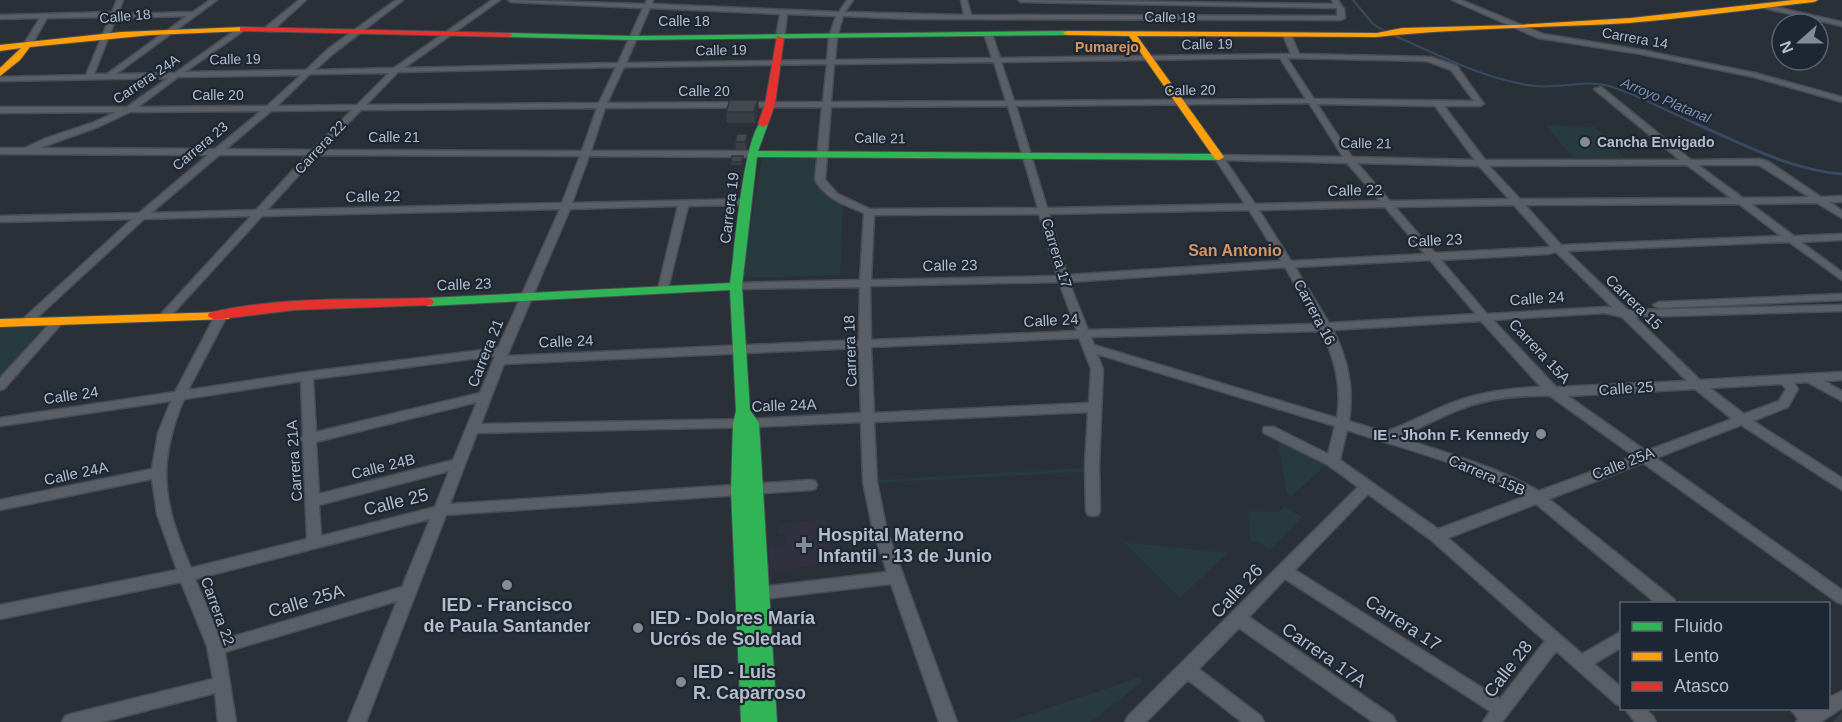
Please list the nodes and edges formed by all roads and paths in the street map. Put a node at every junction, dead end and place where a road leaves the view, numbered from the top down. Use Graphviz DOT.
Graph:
graph roads {
  1 [pos="120,0"];
  2 [pos="214,0"];
  3 [pos="303,0"];
  4 [pos="399,0"];
  5 [pos="497,0"];
  6 [pos="511,0"];
  7 [pos="775,0"];
  8 [pos="850,0"];
  9 [pos="964,0"];
  10 [pos="1021,0"];
  11 [pos="1037,0"];
  12 [pos="1101,0"];
  13 [pos="1455,0"];
  14 [pos="1814,0"];
  15 [pos="1283,2"];
  16 [pos="1337,3"];
  17 [pos="648,4"];
  18 [pos="1762,6"];
  19 [pos="770,12"];
  20 [pos="784,13"];
  21 [pos="195,14"];
  22 [pos="113,15"];
  23 [pos="840,15"];
  24 [pos="45,16"];
  25 [pos="0,17"];
  26 [pos="968,17"];
  27 [pos="986,17"];
  28 [pos="1293,17"];
  29 [pos="1051,18"];
  30 [pos="1111,18"];
  31 [pos="1121,19"];
  32 [pos="1842,24"];
  33 [pos="1516,27"];
  34 [pos="173,29"];
  35 [pos="240,29"];
  36 [pos="269,29"];
  37 [pos="356,31"];
  38 [pos="1060,33"];
  39 [pos="1131,33"];
  40 [pos="106,34"];
  41 [pos="447,34"];
  42 [pos="990,34"];
  43 [pos="1287,35"];
  44 [pos="833,37"];
  45 [pos="632,38"];
  46 [pos="780,38"];
  47 [pos="28,45"];
  48 [pos="0,48"];
  49 [pos="1282,56"];
  50 [pos="1296,56"];
  51 [pos="1148,59"];
  52 [pos="997,61"];
  53 [pos="778,63"];
  54 [pos="832,63"];
  55 [pos="619,64"];
  56 [pos="397,69"];
  57 [pos="309,71"];
  58 [pos="0,72"];
  59 [pos="178,74"];
  60 [pos="90,75"];
  61 [pos="110,75"];
  62 [pos="0,79"];
  63 [pos="1598,89"];
  64 [pos="1842,100"];
  65 [pos="1311,101"];
  66 [pos="770,104"];
  67 [pos="827,104"];
  68 [pos="1011,104"];
  69 [pos="1180,104"];
  70 [pos="1438,104"];
  71 [pos="1480,104"];
  72 [pos="602,106"];
  73 [pos="358,107"];
  74 [pos="131,108"];
  75 [pos="268,109"];
  76 [pos="0,110"];
  77 [pos="0,151"];
  78 [pos="26,152"];
  79 [pos="214,152"];
  80 [pos="313,154"];
  81 [pos="584,154"];
  82 [pos="752,154"];
  83 [pos="821,154"];
  84 [pos="1028,156"];
  85 [pos="1219,156"];
  86 [pos="1348,159"];
  87 [pos="1482,163"];
  88 [pos="1690,163"];
  89 [pos="1842,199"];
  90 [pos="1819,200"];
  91 [pos="746,202"];
  92 [pos="1516,202"];
  93 [pos="1743,203"];
  94 [pos="684,204"];
  95 [pos="1387,205"];
  96 [pos="1252,206"];
  97 [pos="566,207"];
  98 [pos="869,212"];
  99 [pos="1044,212"];
  100 [pos="259,214"];
  101 [pos="1842,215"];
  102 [pos="141,216"];
  103 [pos="0,219"];
  104 [pos="1842,237"];
  105 [pos="1792,239"];
  106 [pos="1842,243"];
  107 [pos="1801,246"];
  108 [pos="1556,251"];
  109 [pos="1433,257"];
  110 [pos="1288,264"];
  111 [pos="1842,277"];
  112 [pos="1063,279"];
  113 [pos="865,283"];
  114 [pos="736,286"];
  115 [pos="663,289"];
  116 [pos="1842,297"];
  117 [pos="525,298"];
  118 [pos="1842,308"];
  119 [pos="1615,310"];
  120 [pos="219,315"];
  121 [pos="164,317"];
  122 [pos="1485,318"];
  123 [pos="58,321"];
  124 [pos="27,322"];
  125 [pos="0,323"];
  126 [pos="1325,327"];
  127 [pos="1084,334"];
  128 [pos="865,345"];
  129 [pos="1090,348"];
  130 [pos="738,350"];
  131 [pos="501,355"];
  132 [pos="307,376"];
  133 [pos="1842,376"];
  134 [pos="1811,378"];
  135 [pos="1785,380"];
  136 [pos="1696,383"];
  137 [pos="0,386"];
  138 [pos="1551,390"];
  139 [pos="178,396"];
  140 [pos="485,396"];
  141 [pos="1842,397"];
  142 [pos="1094,407"];
  143 [pos="868,418"];
  144 [pos="745,419"];
  145 [pos="1741,419"];
  146 [pos="0,422"];
  147 [pos="1343,424"];
  148 [pos="474,429"];
  149 [pos="1269,430"];
  150 [pos="1383,438"];
  151 [pos="308,439"];
  152 [pos="1642,456"];
  153 [pos="1333,462"];
  154 [pos="460,463"];
  155 [pos="158,473"];
  156 [pos="810,485"];
  157 [pos="1842,485"];
  158 [pos="1368,486"];
  159 [pos="755,490"];
  160 [pos="739,491"];
  161 [pos="1536,496"];
  162 [pos="314,501"];
  163 [pos="0,505"];
  164 [pos="441,510"];
  165 [pos="1093,511"];
  166 [pos="1436,536"];
  167 [pos="314,543"];
  168 [pos="1283,570"];
  169 [pos="187,574"];
  170 [pos="897,577"];
  171 [pos="407,592"];
  172 [pos="761,593"];
  173 [pos="1842,598"];
  174 [pos="1668,602"];
  175 [pos="0,612"];
  176 [pos="1239,619"];
  177 [pos="1620,639"];
  178 [pos="1555,640"];
  179 [pos="216,648"];
  180 [pos="1581,663"];
  181 [pos="1188,670"];
  182 [pos="221,684"];
  183 [pos="1620,697"];
  184 [pos="1634,710"];
  185 [pos="1824,710"];
  186 [pos="1497,715"];
  187 [pos="1807,718"];
  188 [pos="71,722"];
  189 [pos="227,722"];
  190 [pos="357,722"];
  191 [pos="751,722"];
  192 [pos="767,722"];
  193 [pos="948,722"];
  194 [pos="1134,722"];
  195 [pos="1255,722"];
  196 [pos="1387,722"];
  197 [pos="1647,722"];
  1 -- 22 [label="street"];
  2 -- 21 [label="street"];
  3 -- 36 [label="street"];
  4 -- 37 [label="street, Carrera 23"];
  5 -- 41 [label="street, Carrera 22"];
  6 -- 17 [label="street"];
  7 -- 19 [label="street"];
  8 -- 23 [label="street"];
  9 -- 26 [label="street"];
  10 -- 11 [label="street"];
  11 -- 12 [label="street"];
  11 -- 29 [label="street"];
  12 -- 15 [label="street"];
  12 -- 30 [label="street"];
  13 -- 33 [label="street, Carrera 14"];
  14 -- 18 [label="street, Calle 18"];
  15 -- 16 [label="street"];
  15 -- 28 [label="street"];
  16 -- 28 [label="street"];
  17 -- 19 [label="street"];
  17 -- 45 [label="street, Carrera 21"];
  18 -- 32 [label="street"];
  18 -- 33 [label="street, Calle 18"];
  19 -- 20 [label="street"];
  20 -- 23 [label="street"];
  20 -- 46 [label="street, Carrera 19"];
  21 -- 22 [label="street"];
  21 -- 34 [label="street"];
  22 -- 24 [label="street"];
  22 -- 40 [label="street"];
  23 -- 26 [label="street"];
  23 -- 44 [label="street"];
  24 -- 25 [label="street"];
  24 -- 47 [label="street"];
  26 -- 27 [label="street"];
  27 -- 29 [label="street"];
  27 -- 42 [label="street, Carrera 17"];
  28 -- 31 [label="street"];
  29 -- 30 [label="street"];
  29 -- 38 [label="street"];
  30 -- 31 [label="street"];
  31 -- 39 [label="street, Carrera 16"];
  33 -- 43 [label="street, Calle 18"];
  33 -- 64 [label="street, Carrera 14"];
  34 -- 35 [label="street, Calle 18"];
  34 -- 40 [label="street, Calle 18"];
  34 -- 61 [label="street"];
  35 -- 36 [label="street, Calle 18"];
  35 -- 59 [label="street, Carrera 24A"];
  36 -- 37 [label="street, Calle 18"];
  37 -- 41 [label="street, Calle 18"];
  37 -- 57 [label="street, Carrera 23"];
  38 -- 39 [label="street, Calle 18"];
  38 -- 42 [label="street, Calle 18"];
  39 -- 43 [label="street, Calle 18"];
  39 -- 51 [label="street, Carrera 16"];
  40 -- 47 [label="street, Calle 18"];
  40 -- 60 [label="street"];
  41 -- 45 [label="street, Calle 18"];
  41 -- 56 [label="street, Carrera 22"];
  42 -- 44 [label="street, Calle 18"];
  42 -- 52 [label="street, Carrera 17"];
  43 -- 50 [label="street"];
  44 -- 46 [label="street, Calle 18"];
  44 -- 54 [label="street"];
  45 -- 46 [label="street, Calle 18"];
  45 -- 55 [label="street, Carrera 21"];
  46 -- 53 [label="street, Carrera 19"];
  47 -- 48 [label="street, Calle 18"];
  47 -- 58 [label="street"];
  49 -- 50 [label="street, Calle 19"];
  49 -- 51 [label="street, Calle 19"];
  49 -- 65 [label="street, Carrera 15A"];
  50 -- 71 [label="street, Calle 19"];
  51 -- 52 [label="street, Calle 19"];
  51 -- 69 [label="street, Carrera 16"];
  52 -- 54 [label="street, Calle 19"];
  52 -- 68 [label="street, Carrera 17"];
  53 -- 54 [label="street, Calle 19"];
  53 -- 55 [label="street, Calle 19"];
  53 -- 66 [label="street, Carrera 19"];
  54 -- 67 [label="street"];
  55 -- 56 [label="street, Calle 19"];
  55 -- 72 [label="street, Carrera 21"];
  56 -- 57 [label="street, Calle 19"];
  56 -- 73 [label="street, Carrera 22"];
  57 -- 59 [label="street, Calle 19"];
  57 -- 75 [label="street, Carrera 23"];
  59 -- 61 [label="street, Calle 19"];
  59 -- 74 [label="street, Carrera 24A"];
  60 -- 61 [label="street, Calle 19"];
  60 -- 62 [label="street, Calle 19"];
  63 -- 88 [label="street"];
  65 -- 69 [label="street, Calle 20"];
  65 -- 70 [label="street, Calle 20"];
  65 -- 86 [label="street, Carrera 15A"];
  66 -- 67 [label="street, Calle 20"];
  66 -- 72 [label="street, Calle 20"];
  66 -- 82 [label="street, Carrera 19"];
  67 -- 68 [label="street, Calle 20"];
  67 -- 83 [label="street"];
  68 -- 69 [label="street, Calle 20"];
  68 -- 84 [label="street, Carrera 17"];
  69 -- 85 [label="street, Carrera 16"];
  70 -- 71 [label="street, Calle 20"];
  70 -- 87 [label="street, Carrera 15"];
  72 -- 73 [label="street, Calle 20"];
  72 -- 81 [label="street, Carrera 21"];
  73 -- 75 [label="street, Calle 20"];
  73 -- 80 [label="street, Carrera 22"];
  74 -- 75 [label="street, Calle 20"];
  74 -- 76 [label="street, Calle 20"];
  74 -- 78 [label="street, Carrera 24A"];
  75 -- 79 [label="street, Carrera 23"];
  77 -- 78 [label="street, Calle 21"];
  78 -- 79 [label="street, Calle 21"];
  79 -- 80 [label="street, Calle 21"];
  79 -- 102 [label="street, Carrera 23"];
  80 -- 81 [label="street, Calle 21"];
  80 -- 100 [label="street, Carrera 22"];
  81 -- 82 [label="street, Calle 21"];
  81 -- 97 [label="street, Carrera 21"];
  82 -- 83 [label="street, Calle 21"];
  82 -- 91 [label="street, Carrera 19"];
  83 -- 84 [label="street, Calle 21"];
  83 -- 98 [label="street"];
  84 -- 85 [label="street, Calle 21"];
  84 -- 99 [label="street, Carrera 17"];
  85 -- 86 [label="street, Calle 21"];
  85 -- 96 [label="street, Carrera 16"];
  86 -- 87 [label="street, Calle 21"];
  86 -- 95 [label="street, Carrera 15A"];
  87 -- 88 [label="street, Calle 21"];
  87 -- 92 [label="street, Carrera 15"];
  88 -- 90 [label="street, Calle 21"];
  88 -- 93 [label="street"];
  89 -- 90 [label="street, Calle 22"];
  90 -- 93 [label="street, Calle 22"];
  90 -- 101 [label="street"];
  91 -- 94 [label="street, Calle 22"];
  91 -- 114 [label="street, Carrera 19"];
  92 -- 93 [label="street, Calle 22"];
  92 -- 95 [label="street, Calle 22"];
  92 -- 108 [label="street, Carrera 15"];
  93 -- 105 [label="street"];
  94 -- 97 [label="street, Calle 22"];
  94 -- 115 [label="street"];
  95 -- 96 [label="street, Calle 22"];
  95 -- 109 [label="street, Carrera 15A"];
  96 -- 99 [label="street, Calle 22"];
  96 -- 110 [label="street, Carrera 16"];
  97 -- 100 [label="street, Calle 22"];
  97 -- 117 [label="street, Carrera 21"];
  98 -- 99 [label="street, Calle 22"];
  98 -- 113 [label="street, Carrera 18"];
  99 -- 112 [label="street, Carrera 17"];
  100 -- 102 [label="street, Calle 22"];
  100 -- 121 [label="street, Carrera 22"];
  102 -- 103 [label="street, Calle 22"];
  102 -- 124 [label="street, Carrera 23"];
  104 -- 105 [label="street, Calle 23"];
  105 -- 107 [label="street"];
  105 -- 108 [label="street, Calle 23"];
  106 -- 107 [label="street, Calle 23"];
  107 -- 108 [label="street, Calle 23"];
  107 -- 111 [label="street"];
  108 -- 109 [label="street, Calle 23"];
  108 -- 119 [label="street, Carrera 15"];
  109 -- 110 [label="street, Calle 23"];
  109 -- 122 [label="street, Carrera 15A"];
  110 -- 112 [label="street, Calle 23"];
  110 -- 126 [label="street, Carrera 16"];
  112 -- 113 [label="street, Calle 23"];
  112 -- 127 [label="street, Carrera 17"];
  113 -- 114 [label="street, Calle 23"];
  113 -- 128 [label="street, Carrera 18"];
  114 -- 115 [label="street, Calle 23"];
  114 -- 130 [label="street, Carrera 19"];
  115 -- 117 [label="street, Calle 23"];
  116 -- 119 [label="street, Calle 24"];
  117 -- 120 [label="street, Calle 23"];
  117 -- 131 [label="street, Carrera 21"];
  118 -- 119 [label="street, Calle 24"];
  119 -- 122 [label="street, Calle 24"];
  119 -- 136 [label="street, Carrera 15"];
  120 -- 121 [label="street, Calle 23"];
  120 -- 139 [label="street, Carrera 22"];
  121 -- 123 [label="street, Calle 23"];
  122 -- 126 [label="street, Calle 24"];
  122 -- 138 [label="street, Carrera 15A"];
  123 -- 124 [label="street, Calle 23"];
  123 -- 137 [label="street"];
  124 -- 125 [label="street, Calle 23"];
  126 -- 127 [label="street, Calle 24"];
  126 -- 147 [label="street, Carrera 16"];
  127 -- 128 [label="street, Calle 24"];
  127 -- 129 [label="street, Carrera 17"];
  128 -- 130 [label="street, Calle 24"];
  128 -- 143 [label="street, Carrera 18"];
  129 -- 142 [label="street, Carrera 17"];
  129 -- 147 [label="street"];
  130 -- 131 [label="street, Calle 24"];
  130 -- 144 [label="street, Carrera 19"];
  131 -- 132 [label="street, Calle 24"];
  131 -- 140 [label="street, Carrera 21"];
  132 -- 139 [label="street, Calle 24"];
  132 -- 151 [label="street, Carrera 21A"];
  133 -- 134 [label="street, Calle 25"];
  134 -- 135 [label="street, Calle 25"];
  134 -- 141 [label="street"];
  135 -- 136 [label="street, Calle 25"];
  135 -- 145 [label="street, Calle 25A"];
  136 -- 138 [label="street, Calle 25"];
  136 -- 145 [label="street, Carrera 15"];
  138 -- 150 [label="street, Calle 25"];
  138 -- 152 [label="street, Carrera 15A"];
  139 -- 146 [label="street, Calle 24"];
  139 -- 155 [label="street, Carrera 22"];
  140 -- 148 [label="street, Carrera 21"];
  140 -- 151 [label="street"];
  142 -- 143 [label="street, Calle 24A"];
  142 -- 165 [label="street, Carrera 17"];
  143 -- 144 [label="street, Calle 24A"];
  143 -- 170 [label="street, Carrera 18"];
  144 -- 148 [label="street, Calle 24A"];
  144 -- 159 [label="street, Carrera 19"];
  144 -- 160 [label="street, Carrera 19"];
  145 -- 152 [label="street, Calle 25A"];
  145 -- 157 [label="street, Carrera 15"];
  147 -- 150 [label="street, Carrera 15B"];
  147 -- 153 [label="street, Carrera 16"];
  148 -- 154 [label="street, Carrera 21"];
  149 -- 153 [label="street"];
  150 -- 161 [label="street, Carrera 15B"];
  151 -- 162 [label="street, Carrera 21A"];
  152 -- 161 [label="street, Calle 25A"];
  152 -- 173 [label="street, Carrera 15A"];
  153 -- 158 [label="street"];
  154 -- 162 [label="street, Calle 24B"];
  154 -- 164 [label="street, Carrera 21"];
  155 -- 163 [label="street, Calle 24A"];
  155 -- 169 [label="street, Carrera 22"];
  156 -- 159 [label="street, Calle 25"];
  158 -- 166 [label="street"];
  158 -- 168 [label="street, Calle 26"];
  159 -- 160 [label="street, Calle 25"];
  159 -- 172 [label="street, Carrera 19"];
  160 -- 164 [label="street, Calle 25"];
  160 -- 191 [label="street, Carrera 19"];
  161 -- 166 [label="street, Calle 25A"];
  161 -- 174 [label="street, Carrera 15B"];
  162 -- 167 [label="street, Carrera 21A"];
  164 -- 167 [label="street, Calle 25"];
  164 -- 171 [label="street, Carrera 21"];
  166 -- 178 [label="street"];
  167 -- 169 [label="street, Calle 25"];
  168 -- 176 [label="street, Calle 26"];
  168 -- 186 [label="street, Carrera 17"];
  169 -- 175 [label="street, Calle 25"];
  169 -- 179 [label="street, Carrera 22"];
  170 -- 172 [label="street"];
  170 -- 193 [label="street, Carrera 18"];
  171 -- 179 [label="street, Calle 25A"];
  171 -- 190 [label="street, Carrera 21"];
  172 -- 192 [label="street, Carrera 19"];
  176 -- 181 [label="street, Calle 26"];
  176 -- 196 [label="street, Carrera 17A"];
  177 -- 180 [label="street"];
  178 -- 180 [label="street"];
  178 -- 186 [label="street, Calle 28"];
  179 -- 182 [label="street, Carrera 22"];
  180 -- 183 [label="street"];
  181 -- 194 [label="street, Calle 26"];
  181 -- 195 [label="street"];
  182 -- 188 [label="street"];
  182 -- 189 [label="street, Carrera 22"];
  184 -- 197 [label="street"];
  185 -- 187 [label="street"];
}
